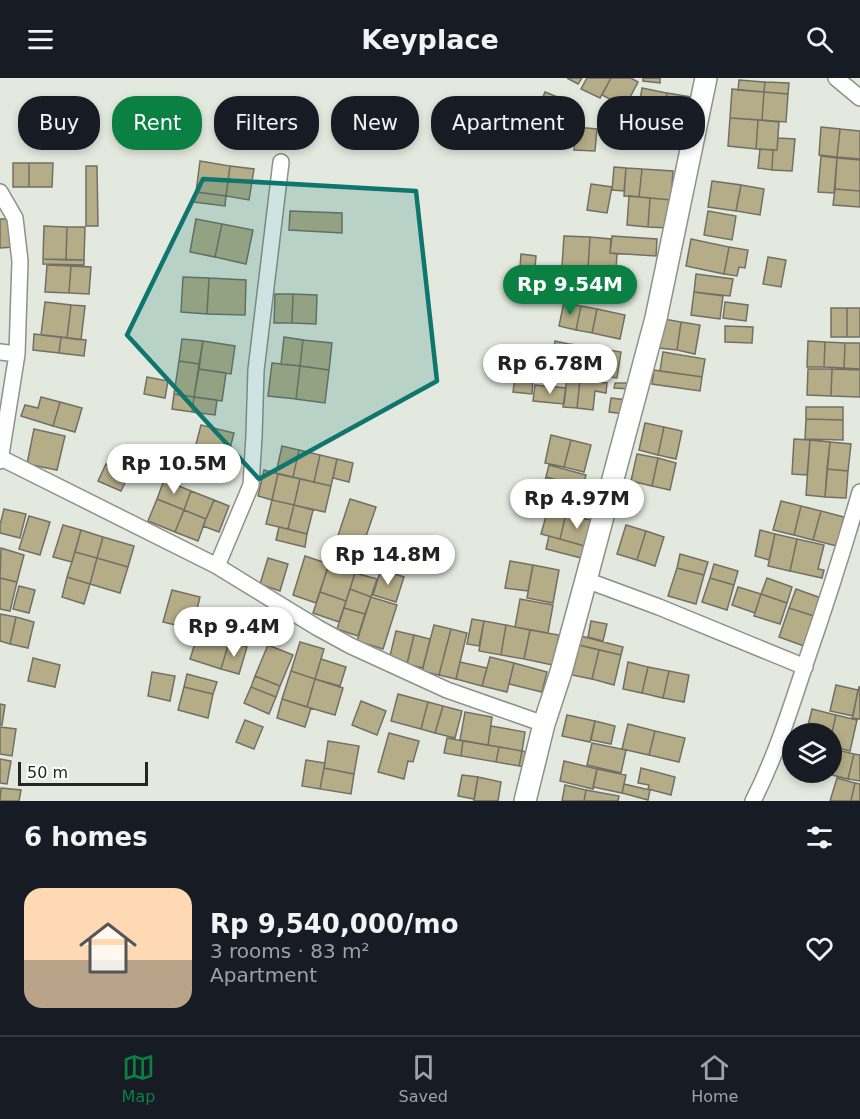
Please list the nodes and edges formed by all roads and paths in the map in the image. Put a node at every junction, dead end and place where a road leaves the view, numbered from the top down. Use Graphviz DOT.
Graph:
graph roads {
  1 [pos="706,78"];
  2 [pos="836,78"];
  3 [pos="860,98"];
  4 [pos="281,162"];
  5 [pos="0,192"];
  6 [pos="0,352"];
  7 [pos="18,354"];
  8 [pos="1,459"];
  9 [pos="860,492"];
  10 [pos="217,566"];
  11 [pos="586,580"];
  12 [pos="805,667"];
  13 [pos="544,724"];
  14 [pos="525,801"];
  15 [pos="753,801"];
  1 -- 11 [label="street"];
  2 -- 3 [label="street"];
  4 -- 10 [label="street"];
  5 -- 7 [label="street"];
  6 -- 7 [label="street"];
  7 -- 8 [label="street"];
  8 -- 10 [label="street"];
  9 -- 12 [label="street"];
  10 -- 13 [label="street"];
  11 -- 12 [label="street"];
  11 -- 13 [label="street"];
  12 -- 15 [label="street"];
  13 -- 14 [label="street"];
}
